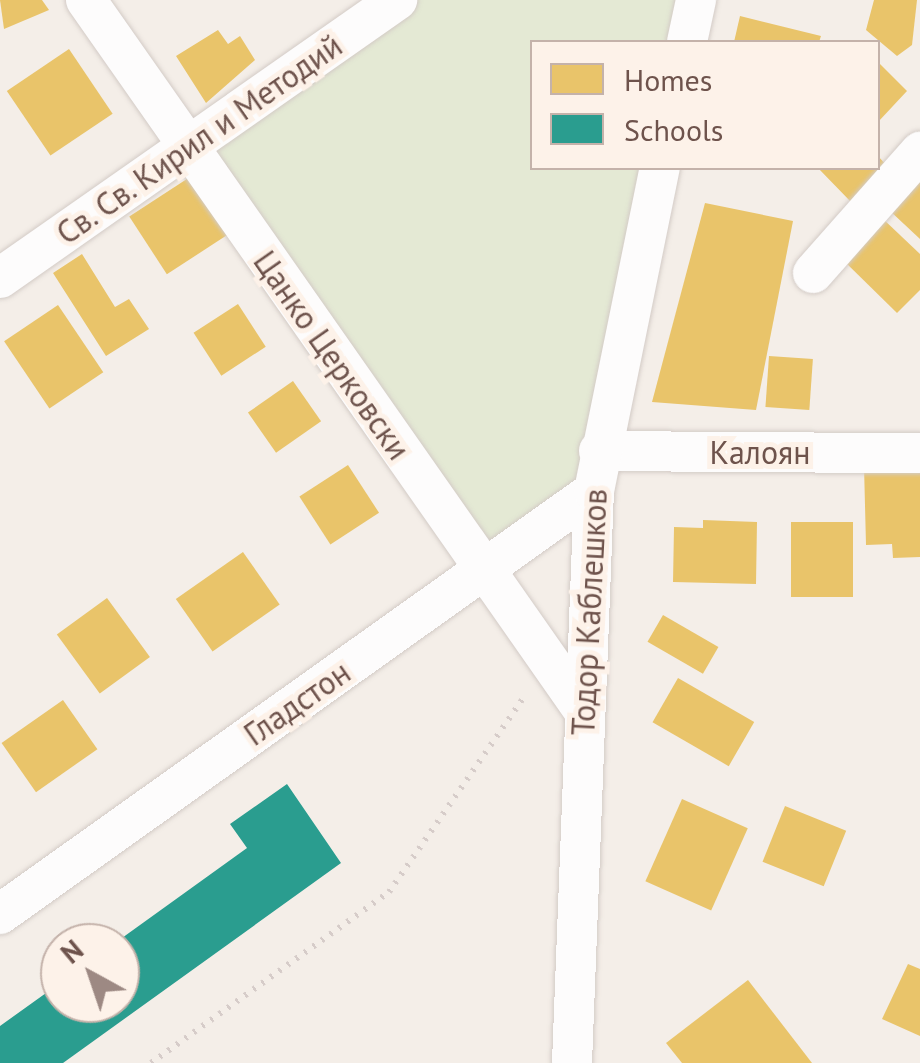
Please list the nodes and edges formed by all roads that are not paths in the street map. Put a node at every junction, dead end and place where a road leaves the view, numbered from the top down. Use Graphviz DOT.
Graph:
graph roads {
  1 [pos="86,0"];
  2 [pos="397,0"];
  3 [pos="696,0"];
  4 [pos="687,40"];
  5 [pos="188,148"];
  6 [pos="920,152"];
  7 [pos="660,170"];
  8 [pos="813,273"];
  9 [pos="0,278"];
  10 [pos="599,451"];
  11 [pos="920,453"];
  12 [pos="594,490"];
  13 [pos="482,571"];
  14 [pos="582,708"];
  15 [pos="0,914"];
  16 [pos="572,1063"];
  1 -- 5 [label="street, Цанко Церковски"];
  2 -- 5 [label="street, Св. Св. Кирил и Методий"];
  3 -- 4 [label="street"];
  5 -- 9 [label="street, Св. Св. Кирил и Методий"];
  5 -- 13 [label="street, Цанко Церковски"];
  6 -- 8 [label="street"];
  7 -- 10 [label="street, Тодор Каблешков"];
  10 -- 11 [label="street, Калоян"];
  10 -- 12 [label="street, Тодор Каблешков"];
  12 -- 13 [label="street, Гладстон"];
  12 -- 14 [label="street, Тодор Каблешков"];
  13 -- 14 [label="street, Цанко Церковски"];
  13 -- 15 [label="street, Гладстон"];
  14 -- 16 [label="street, Тодор Каблешков"];
}
